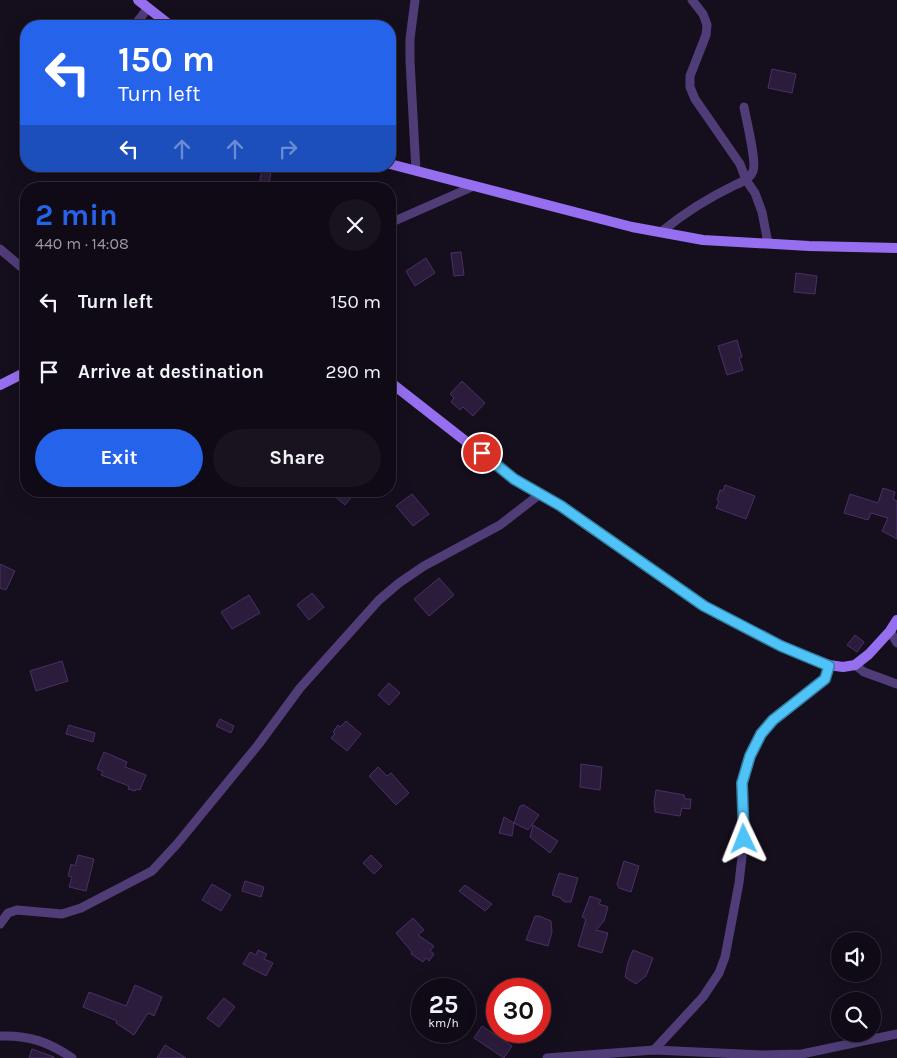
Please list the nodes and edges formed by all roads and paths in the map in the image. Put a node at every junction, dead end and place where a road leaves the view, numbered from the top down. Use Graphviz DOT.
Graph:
graph roads {
  1 [pos="138,0"];
  2 [pos="415,0"];
  3 [pos="692,0"];
  4 [pos="148,8"];
  5 [pos="139,20"];
  6 [pos="163,20"];
  7 [pos="744,107"];
  8 [pos="396,166"];
  9 [pos="416,171"];
  10 [pos="746,180"];
  11 [pos="474,186"];
  12 [pos="396,220"];
  13 [pos="661,232"];
  14 [pos="768,243"];
  15 [pos="897,248"];
  16 [pos="0,249"];
  17 [pos="20,266"];
  18 [pos="20,375"];
  19 [pos="0,385"];
  20 [pos="396,387"];
  21 [pos="540,494"];
  22 [pos="897,620"];
  23 [pos="890,632"];
  24 [pos="897,643"];
  25 [pos="855,665"];
  26 [pos="829,666"];
  27 [pos="897,684"];
  28 [pos="0,924"];
  29 [pos="897,1034"];
  30 [pos="0,1036"];
  31 [pos="654,1050"];
  32 [pos="72,1058"];
  33 [pos="547,1058"];
  1 -- 4 [label="street"];
  2 -- 9 [label="street"];
  3 -- 10 [label="street"];
  4 -- 5 [label="street"];
  4 -- 6 [label="street"];
  7 -- 10 [label="street"];
  8 -- 9 [label="street"];
  9 -- 11 [label="street"];
  10 -- 13 [label="street"];
  10 -- 14 [label="street"];
  11 -- 12 [label="street"];
  11 -- 13 [label="street"];
  13 -- 14 [label="street"];
  14 -- 15 [label="street"];
  16 -- 17 [label="street"];
  18 -- 19 [label="street"];
  20 -- 21 [label="street"];
  21 -- 26 [label="street"];
  21 -- 28 [label="street"];
  22 -- 23 [label="street"];
  23 -- 24 [label="street"];
  23 -- 25 [label="street"];
  25 -- 26 [label="street"];
  25 -- 27 [label="street"];
  26 -- 31 [label="street"];
  29 -- 31 [label="street"];
  30 -- 32 [label="street"];
  31 -- 33 [label="street"];
}
